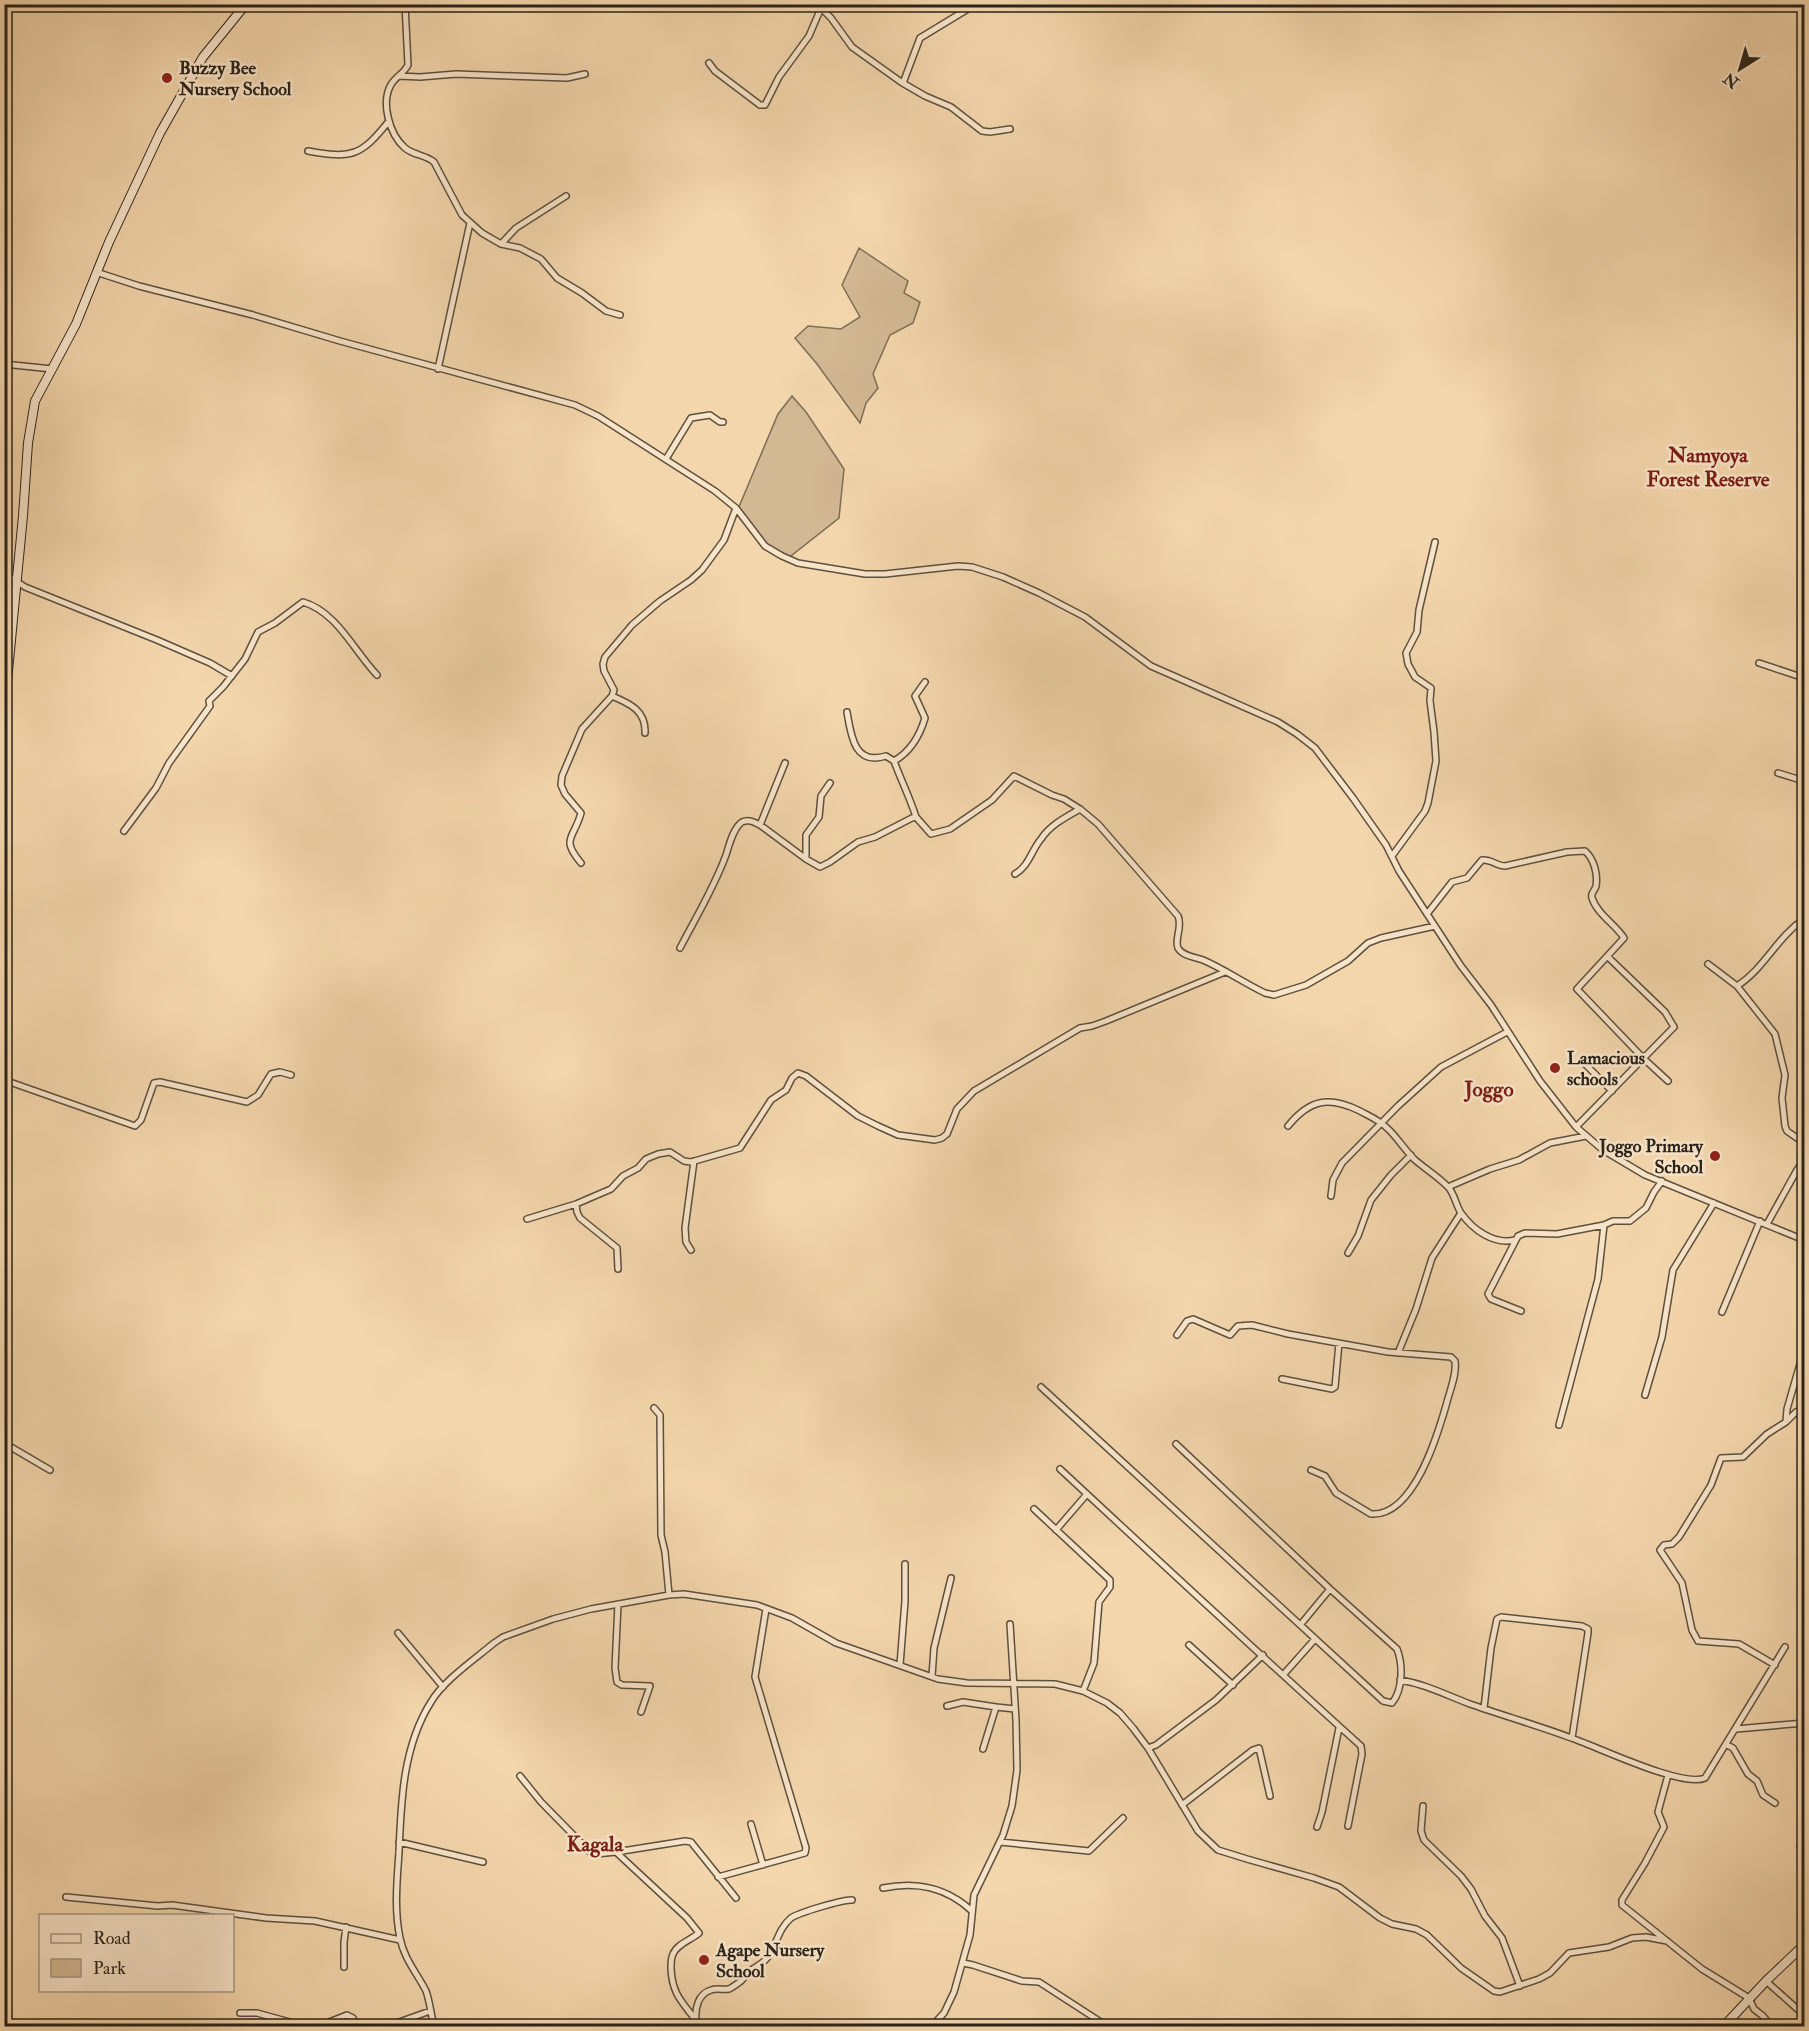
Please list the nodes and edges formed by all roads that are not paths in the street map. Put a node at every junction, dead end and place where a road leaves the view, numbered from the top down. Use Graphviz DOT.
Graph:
graph roads {
  1 [pos="233,4"];
  2 [pos="246,4"];
  3 [pos="405,4"];
  4 [pos="976,4"];
  5 [pos="819,6"];
  6 [pos="240,11"];
  7 [pos="709,63"];
  8 [pos="585,74"];
  9 [pos="399,76"];
  10 [pos="903,83"];
  11 [pos="389,121"];
  12 [pos="1010,129"];
  13 [pos="308,151"];
  14 [pos="566,196"];
  15 [pos="470,223"];
  16 [pos="501,244"];
  17 [pos="96,272"];
  18 [pos="620,315"];
  19 [pos="4,364"];
  20 [pos="52,369"];
  21 [pos="438,369"];
  22 [pos="723,422"];
  23 [pos="666,459"];
  24 [pos="736,508"];
  25 [pos="1435,543"];
  26 [pos="4,573"];
  27 [pos="16,582"];
  28 [pos="1759,663"];
  29 [pos="377,675"];
  30 [pos="232,676"];
  31 [pos="1804,678"];
  32 [pos="925,682"];
  33 [pos="612,696"];
  34 [pos="4,712"];
  35 [pos="847,712"];
  36 [pos="645,733"];
  37 [pos="894,761"];
  38 [pos="785,763"];
  39 [pos="1778,773"];
  40 [pos="1804,781"];
  41 [pos="830,783"];
  42 [pos="1080,809"];
  43 [pos="916,817"];
  44 [pos="760,825"];
  45 [pos="124,831"];
  46 [pos="1392,856"];
  47 [pos="806,859"];
  48 [pos="581,863"];
  49 [pos="1015,874"];
  50 [pos="1427,914"];
  51 [pos="1804,918"];
  52 [pos="1435,926"];
  53 [pos="680,948"];
  54 [pos="1608,957"];
  55 [pos="1708,964"];
  56 [pos="1225,972"];
  57 [pos="1737,986"];
  58 [pos="1507,1032"];
  59 [pos="1644,1059"];
  60 [pos="1581,1060"];
  61 [pos="291,1075"];
  62 [pos="4,1080"];
  63 [pos="1668,1081"];
  64 [pos="1612,1090"];
  65 [pos="1381,1123"];
  66 [pos="1288,1126"];
  67 [pos="1576,1127"];
  68 [pos="1586,1136"];
  69 [pos="1804,1143"];
  70 [pos="1411,1155"];
  71 [pos="1804,1160"];
  72 [pos="694,1161"];
  73 [pos="1662,1181"];
  74 [pos="1448,1187"];
  75 [pos="1332,1196"];
  76 [pos="576,1203"];
  77 [pos="1714,1203"];
  78 [pos="1461,1213"];
  79 [pos="527,1219"];
  80 [pos="1760,1221"];
  81 [pos="1767,1224"];
  82 [pos="1604,1225"];
  83 [pos="1515,1240"];
  84 [pos="1804,1240"];
  85 [pos="691,1250"];
  86 [pos="1348,1253"];
  87 [pos="618,1269"];
  88 [pos="1521,1311"];
  89 [pos="1722,1312"];
  90 [pos="1177,1335"];
  91 [pos="1339,1343"];
  92 [pos="1804,1350"];
  93 [pos="1398,1353"];
  94 [pos="1282,1379"];
  95 [pos="1041,1387"];
  96 [pos="1645,1395"];
  97 [pos="654,1408"];
  98 [pos="1804,1408"];
  99 [pos="1786,1422"];
  100 [pos="1559,1425"];
  101 [pos="4,1443"];
  102 [pos="1176,1444"];
  103 [pos="1060,1469"];
  104 [pos="50,1470"];
  105 [pos="1311,1470"];
  106 [pos="1087,1494"];
  107 [pos="1034,1509"];
  108 [pos="1056,1530"];
  109 [pos="905,1564"];
  110 [pos="951,1578"];
  111 [pos="1330,1589"];
  112 [pos="669,1594"];
  113 [pos="618,1604"];
  114 [pos="766,1609"];
  115 [pos="1010,1624"];
  116 [pos="1300,1624"];
  117 [pos="398,1632"];
  118 [pos="1316,1640"];
  119 [pos="1189,1645"];
  120 [pos="1785,1647"];
  121 [pos="1263,1655"];
  122 [pos="900,1665"];
  123 [pos="1775,1665"];
  124 [pos="1284,1674"];
  125 [pos="932,1676"];
  126 [pos="1400,1680"];
  127 [pos="1014,1684"];
  128 [pos="1233,1685"];
  129 [pos="442,1687"];
  130 [pos="1083,1690"];
  131 [pos="947,1706"];
  132 [pos="996,1707"];
  133 [pos="1484,1708"];
  134 [pos="1015,1709"];
  135 [pos="641,1712"];
  136 [pos="1804,1723"];
  137 [pos="1340,1728"];
  138 [pos="1736,1729"];
  139 [pos="1572,1738"];
  140 [pos="1727,1745"];
  141 [pos="1148,1748"];
  142 [pos="983,1749"];
  143 [pos="1668,1775"];
  144 [pos="520,1776"];
  145 [pos="1270,1796"];
  146 [pos="1776,1803"];
  147 [pos="1182,1805"];
  148 [pos="1423,1806"];
  149 [pos="1123,1818"];
  150 [pos="751,1824"];
  151 [pos="1348,1826"];
  152 [pos="1317,1827"];
  153 [pos="399,1842"];
  154 [pos="1000,1842"];
  155 [pos="616,1852"];
  156 [pos="483,1862"];
  157 [pos="763,1865"];
  158 [pos="718,1876"];
  159 [pos="883,1888"];
  160 [pos="66,1897"];
  161 [pos="736,1898"];
  162 [pos="852,1900"];
  163 [pos="202,1908"];
  164 [pos="972,1911"];
  165 [pos="202,1914"];
  166 [pos="346,1927"];
  167 [pos="400,1940"];
  168 [pos="1667,1941"];
  169 [pos="1804,1945"];
  170 [pos="963,1964"];
  171 [pos="344,1967"];
  172 [pos="1766,1981"];
  173 [pos="1520,1986"];
  174 [pos="1749,1998"];
  175 [pos="430,2011"];
  176 [pos="240,2013"];
  177 [pos="1804,2015"];
  178 [pos="696,2020"];
  179 [pos="304,2026"];
  180 [pos="319,2026"];
  181 [pos="356,2026"];
  182 [pos="388,2026"];
  183 [pos="435,2026"];
  184 [pos="700,2026"];
  185 [pos="932,2026"];
  186 [pos="1107,2026"];
  187 [pos="1724,2026"];
  188 [pos="1771,2026"];
  1 -- 6 [label="street"];
  2 -- 6 [label="street"];
  3 -- 9 [label="street"];
  4 -- 10 [label="street"];
  5 -- 7 [label="street"];
  5 -- 10 [label="street"];
  6 -- 17 [label="street"];
  8 -- 9 [label="street"];
  9 -- 11 [label="street"];
  10 -- 12 [label="street"];
  11 -- 13 [label="street"];
  11 -- 15 [label="street"];
  14 -- 16 [label="street"];
  15 -- 16 [label="street"];
  15 -- 21 [label="street"];
  16 -- 18 [label="street"];
  17 -- 20 [label="street"];
  17 -- 21 [label="street"];
  19 -- 20 [label="street"];
  20 -- 27 [label="street"];
  21 -- 23 [label="street"];
  22 -- 23 [label="street"];
  23 -- 24 [label="street"];
  24 -- 33 [label="street"];
  24 -- 46 [label="street"];
  25 -- 46 [label="street"];
  26 -- 27 [label="street"];
  27 -- 30 [label="street"];
  27 -- 34 [label="street"];
  28 -- 31 [label="street"];
  29 -- 30 [label="street"];
  30 -- 45 [label="street"];
  32 -- 37 [label="street"];
  33 -- 36 [label="street"];
  33 -- 48 [label="street"];
  35 -- 37 [label="street"];
  37 -- 43 [label="street"];
  38 -- 44 [label="street"];
  39 -- 40 [label="street"];
  41 -- 47 [label="street"];
  42 -- 43 [label="street"];
  42 -- 49 [label="street"];
  42 -- 56 [label="street"];
  43 -- 47 [label="street"];
  44 -- 47 [label="street"];
  44 -- 53 [label="street"];
  46 -- 50 [label="street"];
  50 -- 52 [label="street"];
  50 -- 54 [label="street"];
  51 -- 57 [label="street"];
  52 -- 56 [label="street"];
  52 -- 58 [label="street"];
  54 -- 59 [label="street"];
  54 -- 59 [label="street"];
  55 -- 57 [label="street"];
  56 -- 72 [label="street"];
  57 -- 69 [label="street"];
  58 -- 65 [label="street"];
  58 -- 67 [label="street"];
  59 -- 63 [label="street"];
  59 -- 64 [label="street"];
  60 -- 64 [label="street"];
  61 -- 62 [label="street"];
  64 -- 67 [label="street"];
  65 -- 66 [label="street"];
  65 -- 70 [label="street"];
  65 -- 75 [label="street"];
  67 -- 68 [label="street"];
  68 -- 73 [label="street"];
  68 -- 74 [label="street"];
  70 -- 74 [label="street"];
  70 -- 86 [label="street"];
  71 -- 81 [label="street"];
  72 -- 76 [label="street"];
  72 -- 85 [label="street"];
  73 -- 77 [label="street"];
  73 -- 82 [label="street"];
  74 -- 78 [label="street"];
  76 -- 79 [label="street"];
  76 -- 87 [label="street"];
  77 -- 80 [label="street"];
  77 -- 96 [label="street"];
  78 -- 83 [label="street"];
  78 -- 93 [label="street"];
  80 -- 81 [label="street"];
  80 -- 89 [label="street"];
  81 -- 84 [label="street"];
  82 -- 83 [label="street"];
  82 -- 100 [label="street"];
  83 -- 88 [label="street"];
  90 -- 91 [label="street"];
  91 -- 93 [label="street"];
  91 -- 94 [label="street"];
  92 -- 99 [label="street"];
  93 -- 105 [label="street"];
  95 -- 116 [label="street"];
  97 -- 112 [label="street"];
  98 -- 99 [label="street"];
  99 -- 123 [label="street"];
  101 -- 104 [label="street"];
  102 -- 111 [label="street"];
  103 -- 106 [label="street"];
  106 -- 108 [label="street"];
  106 -- 121 [label="street"];
  107 -- 108 [label="street"];
  108 -- 130 [label="street"];
  109 -- 122 [label="street"];
  110 -- 125 [label="street"];
  111 -- 116 [label="street"];
  111 -- 126 [label="street"];
  112 -- 113 [label="street"];
  112 -- 114 [label="street"];
  113 -- 129 [label="street"];
  113 -- 135 [label="street"];
  114 -- 122 [label="street"];
  114 -- 157 [label="street"];
  115 -- 127 [label="street"];
  116 -- 118 [label="street"];
  117 -- 129 [label="street"];
  118 -- 124 [label="street"];
  118 -- 126 [label="street"];
  119 -- 128 [label="street"];
  120 -- 123 [label="street"];
  121 -- 124 [label="street"];
  121 -- 128 [label="street"];
  122 -- 125 [label="street"];
  123 -- 138 [label="street"];
  124 -- 137 [label="street"];
  125 -- 127 [label="street"];
  126 -- 133 [label="street"];
  127 -- 130 [label="street"];
  127 -- 134 [label="street"];
  128 -- 141 [label="street"];
  129 -- 153 [label="street"];
  130 -- 141 [label="street"];
  131 -- 132 [label="street"];
  132 -- 134 [label="street"];
  132 -- 142 [label="street"];
  133 -- 139 [label="street"];
  133 -- 139 [label="street"];
  134 -- 154 [label="street"];
  136 -- 138 [label="street"];
  137 -- 151 [label="street"];
  137 -- 152 [label="street"];
  138 -- 140 [label="street"];
  139 -- 143 [label="street"];
  140 -- 143 [label="street"];
  140 -- 146 [label="street"];
  141 -- 147 [label="street"];
  143 -- 168 [label="street"];
  144 -- 155 [label="street"];
  145 -- 147 [label="street"];
  147 -- 173 [label="street"];
  148 -- 173 [label="street"];
  149 -- 154 [label="street"];
  150 -- 157 [label="street"];
  153 -- 156 [label="street"];
  153 -- 167 [label="street"];
  154 -- 164 [label="street"];
  155 -- 158 [label="street"];
  155 -- 178 [label="street"];
  157 -- 158 [label="street"];
  158 -- 161 [label="street"];
  159 -- 164 [label="street"];
  160 -- 163 [label="street"];
  162 -- 178 [label="street"];
  163 -- 165 [label="street"];
  163 -- 166 [label="street"];
  164 -- 170 [label="street"];
  166 -- 167 [label="street"];
  166 -- 171 [label="street"];
  167 -- 175 [label="street"];
  168 -- 173 [label="street"];
  168 -- 174 [label="street"];
  169 -- 172 [label="street"];
  170 -- 185 [label="street"];
  170 -- 186 [label="street"];
  172 -- 174 [label="street"];
  172 -- 177 [label="street"];
  174 -- 187 [label="street"];
  174 -- 188 [label="street"];
  175 -- 182 [label="street"];
  175 -- 183 [label="street"];
  176 -- 179 [label="street"];
  178 -- 184 [label="street"];
  180 -- 181 [label="street"];
}
